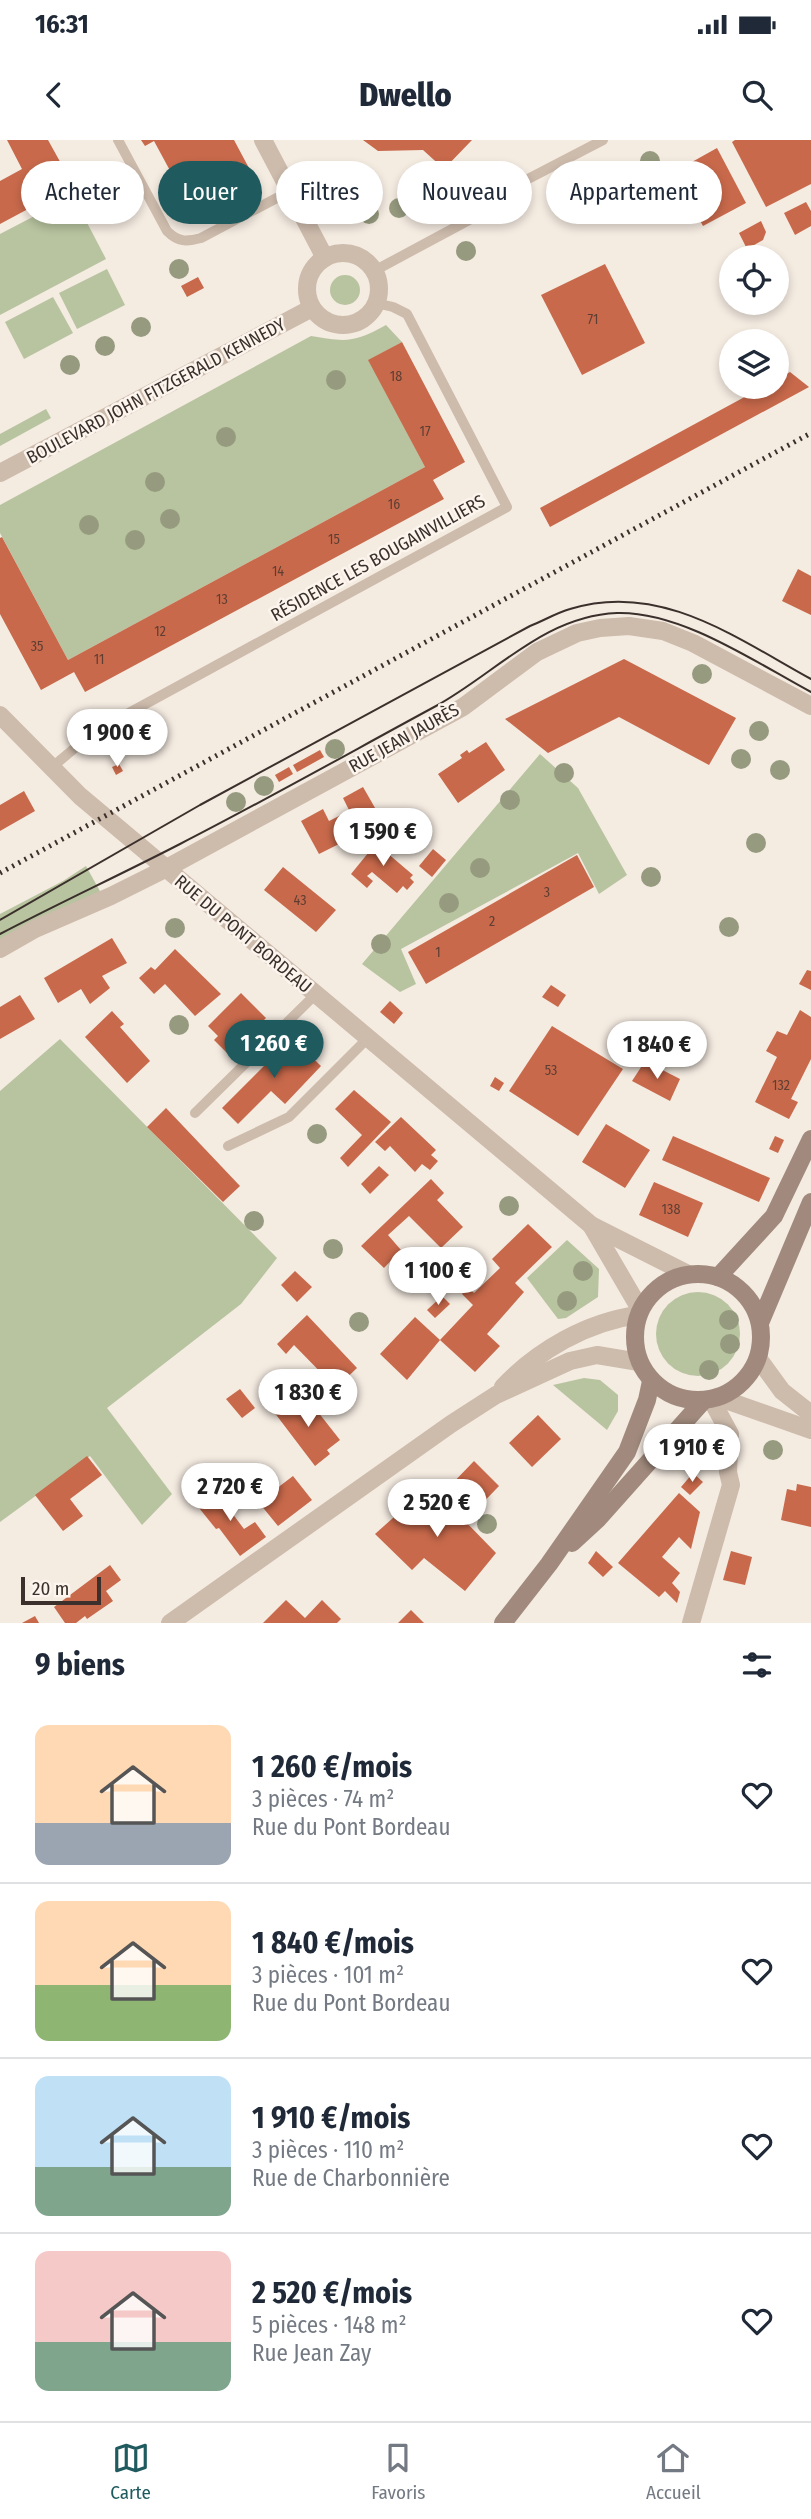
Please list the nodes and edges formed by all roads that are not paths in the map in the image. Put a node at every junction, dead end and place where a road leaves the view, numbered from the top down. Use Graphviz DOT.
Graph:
graph roads {
  1 [pos="118,140"];
  2 [pos="262,140"];
  3 [pos="603,140"];
  4 [pos="276,166"];
  5 [pos="276,198"];
  6 [pos="307,224"];
  7 [pos="324,258"];
  8 [pos="374,271"];
  9 [pos="376,303"];
  10 [pos="312,308"];
  11 [pos="0,473"];
  12 [pos="811,706"];
  13 [pos="0,715"];
  14 [pos="51,768"];
  15 [pos="165,869"];
  16 [pos="0,949"];
  17 [pos="316,994"];
  18 [pos="368,1039"];
  19 [pos="195,1113"];
  20 [pos="811,1139"];
  21 [pos="228,1146"];
  22 [pos="811,1202"];
  23 [pos="591,1225"];
  24 [pos="688,1275"];
  25 [pos="718,1277"];
  26 [pos="639,1312"];
  27 [pos="760,1323"];
  28 [pos="758,1358"];
  29 [pos="639,1362"];
  30 [pos="651,1381"];
  31 [pos="496,1395"];
  32 [pos="711,1399"];
  33 [pos="811,1413"];
  34 [pos="811,1430"];
  35 [pos="549,1564"];
  36 [pos="170,1623"];
  37 [pos="503,1623"];
  38 [pos="691,1623"];
  1 -- 5 [label="lane"];
  2 -- 4 [label="street"];
  3 -- 8 [label="lane"];
  6 -- 7 [label="street"];
  7 -- 8 [label="street"];
  7 -- 10 [label="street"];
  8 -- 9 [label="street"];
  9 -- 10 [label="street"];
  9 -- 14 [label="lane, RÉSIDENCE LES BOUGAINVILLIERS"];
  10 -- 11 [label="street, BOULEVARD JOHN FITZGERALD KENNEDY"];
  12 -- 15 [label="street, RUE JEAN JAURÈS"];
  13 -- 14 [label="street, RUE DU PONT BORDEAU"];
  14 -- 15 [label="street, RUE DU PONT BORDEAU"];
  15 -- 16 [label="street, RUE JEAN JAURÈS"];
  15 -- 17 [label="street, RUE DU PONT BORDEAU"];
  17 -- 18 [label="street, RUE DU PONT BORDEAU"];
  17 -- 19 [label="lane"];
  18 -- 21 [label="lane"];
  18 -- 23 [label="street, RUE DU PONT BORDEAU"];
  20 -- 25 [label="main road"];
  22 -- 27 [label="main road"];
  23 -- 24 [label="street, RUE DU PONT BORDEAU"];
  23 -- 26 [label="street, RUE DU PONT BORDEAU"];
  24 -- 25 [label="main road"];
  24 -- 26 [label="main road"];
  25 -- 27 [label="main road"];
  26 -- 29 [label="main road"];
  26 -- 31 [label="street"];
  27 -- 28 [label="main road"];
  28 -- 32 [label="main road"];
  28 -- 33 [label="street"];
  29 -- 30 [label="main road"];
  29 -- 31 [label="street"];
  30 -- 32 [label="main road"];
  30 -- 35 [label="main road"];
  31 -- 36 [label="street"];
  32 -- 34 [label="street"];
  32 -- 35 [label="main road"];
  32 -- 38 [label="street"];
  35 -- 37 [label="main road"];
}
